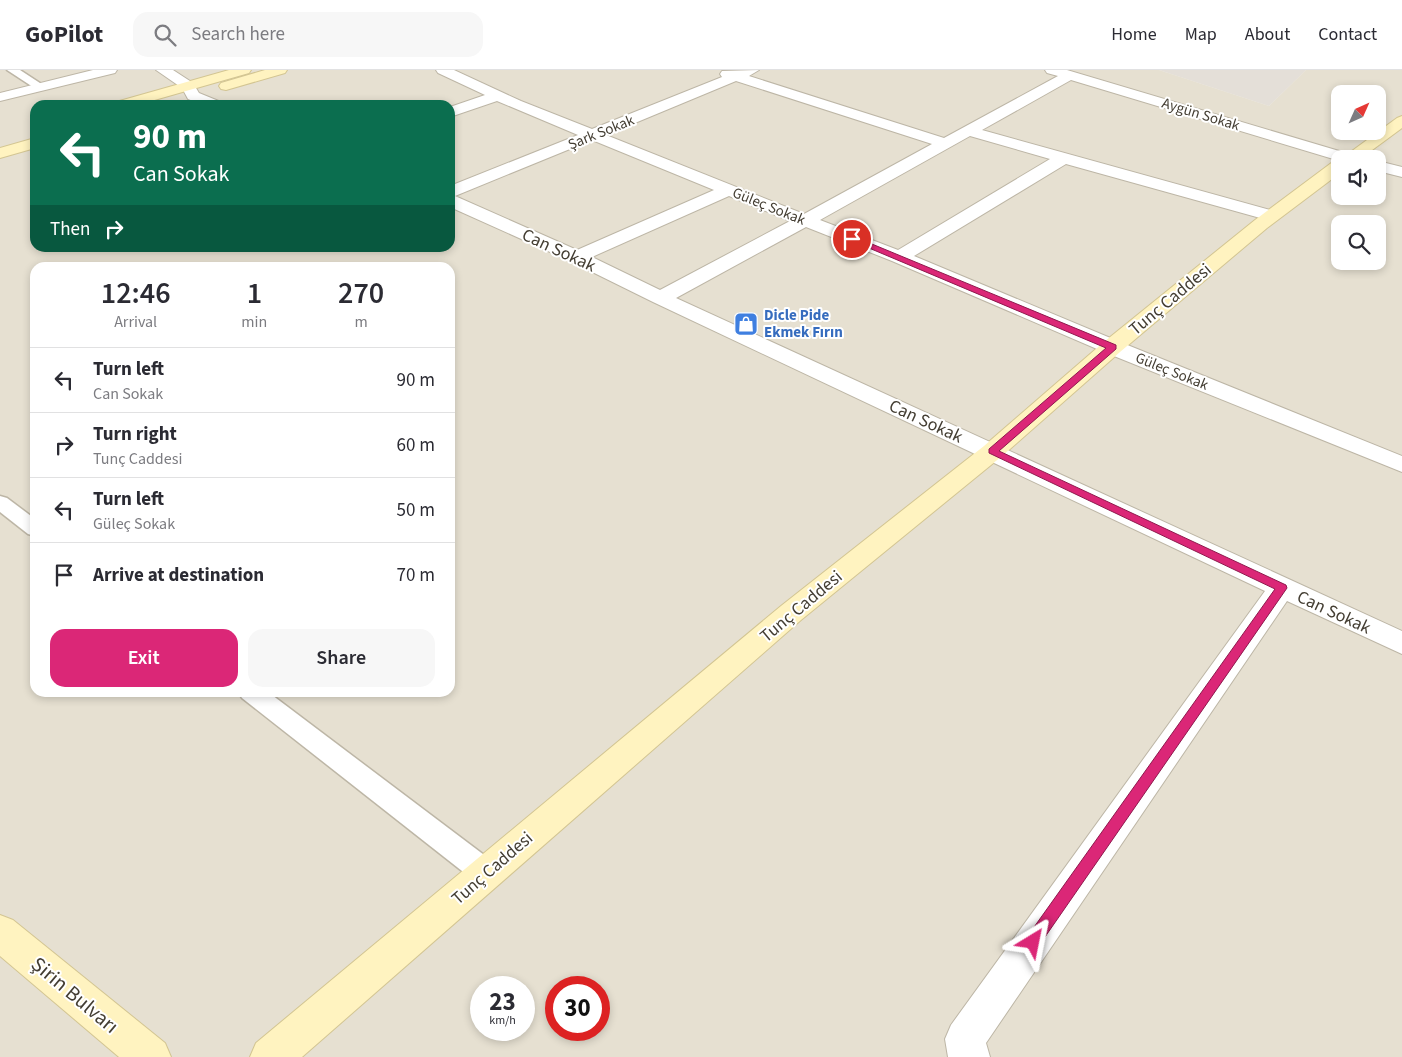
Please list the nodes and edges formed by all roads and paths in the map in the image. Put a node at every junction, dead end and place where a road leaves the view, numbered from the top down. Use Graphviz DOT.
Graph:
graph roads {
  1 [pos="12,70"];
  2 [pos="110,70"];
  3 [pos="164,70"];
  4 [pos="244,70"];
  5 [pos="280,70"];
  6 [pos="447,70"];
  7 [pos="716,70"];
  8 [pos="752,70"];
  9 [pos="1052,70"];
  10 [pos="1070,75"];
  11 [pos="735,77"];
  12 [pos="40,87"];
  13 [pos="191,91"];
  14 [pos="499,95"];
  15 [pos="0,97"];
  16 [pos="146,100"];
  17 [pos="173,100"];
  18 [pos="207,100"];
  19 [pos="455,110"];
  20 [pos="1402,121"];
  21 [pos="30,130"];
  22 [pos="968,131"];
  23 [pos="593,135"];
  24 [pos="0,139"];
  25 [pos="944,143"];
  26 [pos="30,144"];
  27 [pos="1362,150"];
  28 [pos="0,153"];
  29 [pos="1331,154"];
  30 [pos="1064,158"];
  31 [pos="1386,168"];
  32 [pos="1331,172"];
  33 [pos="1402,172"];
  34 [pos="455,190"];
  35 [pos="728,190"];
  36 [pos="455,202"];
  37 [pos="1271,216"];
  38 [pos="805,221"];
  39 [pos="577,257"];
  40 [pos="899,257"];
  41 [pos="660,298"];
  42 [pos="1112,347"];
  43 [pos="992,451"];
  44 [pos="1399,460"];
  45 [pos="0,502"];
  46 [pos="30,525"];
  47 [pos="1282,588"];
  48 [pos="1402,643"];
  49 [pos="257,697"];
  50 [pos="486,872"];
  51 [pos="0,932"];
  52 [pos="150,1057"];
  53 [pos="271,1057"];
  54 [pos="970,1057"];
  1 -- 12 [label="lane"];
  2 -- 12 [label="street"];
  3 -- 13 [label="street"];
  4 -- 13 [label="street"];
  5 -- 13 [label="street"];
  6 -- 14 [label="street, Güleç Sokak"];
  7 -- 11 [label="street"];
  8 -- 11 [label="street, Şark Sokak"];
  9 -- 10 [label="street, Aygün Sokak"];
  10 -- 22 [label="street"];
  10 -- 29 [label="street, Aygün Sokak"];
  11 -- 23 [label="street, Şark Sokak"];
  11 -- 25 [label="street"];
  12 -- 15 [label="street"];
  13 -- 16 [label="street"];
  13 -- 17 [label="street"];
  13 -- 18 [label="street"];
  14 -- 19 [label="street"];
  14 -- 23 [label="street, Güleç Sokak"];
  20 -- 27 [label="street"];
  21 -- 24 [label="street"];
  22 -- 25 [label="street"];
  22 -- 30 [label="street"];
  23 -- 34 [label="street, Şark Sokak"];
  23 -- 35 [label="street, Güleç Sokak"];
  25 -- 38 [label="street"];
  26 -- 28 [label="street"];
  30 -- 37 [label="street"];
  30 -- 40 [label="street"];
  31 -- 33 [label="street"];
  32 -- 37 [label="street, Tunç Caddesi"];
  35 -- 38 [label="street, Güleç Sokak"];
  35 -- 39 [label="street"];
  36 -- 39 [label="street, Can Sokak"];
  37 -- 42 [label="street, Tunç Caddesi"];
  38 -- 40 [label="street, Güleç Sokak"];
  38 -- 41 [label="street"];
  39 -- 41 [label="street, Can Sokak"];
  40 -- 42 [label="street, Güleç Sokak"];
  41 -- 43 [label="street, Can Sokak"];
  42 -- 43 [label="street, Tunç Caddesi"];
  42 -- 44 [label="street, Güleç Sokak"];
  43 -- 47 [label="street, Can Sokak"];
  43 -- 50 [label="street, Tunç Caddesi"];
  45 -- 46 [label="lane"];
  47 -- 48 [label="street, Can Sokak"];
  47 -- 54 [label="street"];
  49 -- 50 [label="lane"];
  50 -- 53 [label="street, Tunç Caddesi"];
  51 -- 52 [label="street, Şirin Bulvarı"];
}
